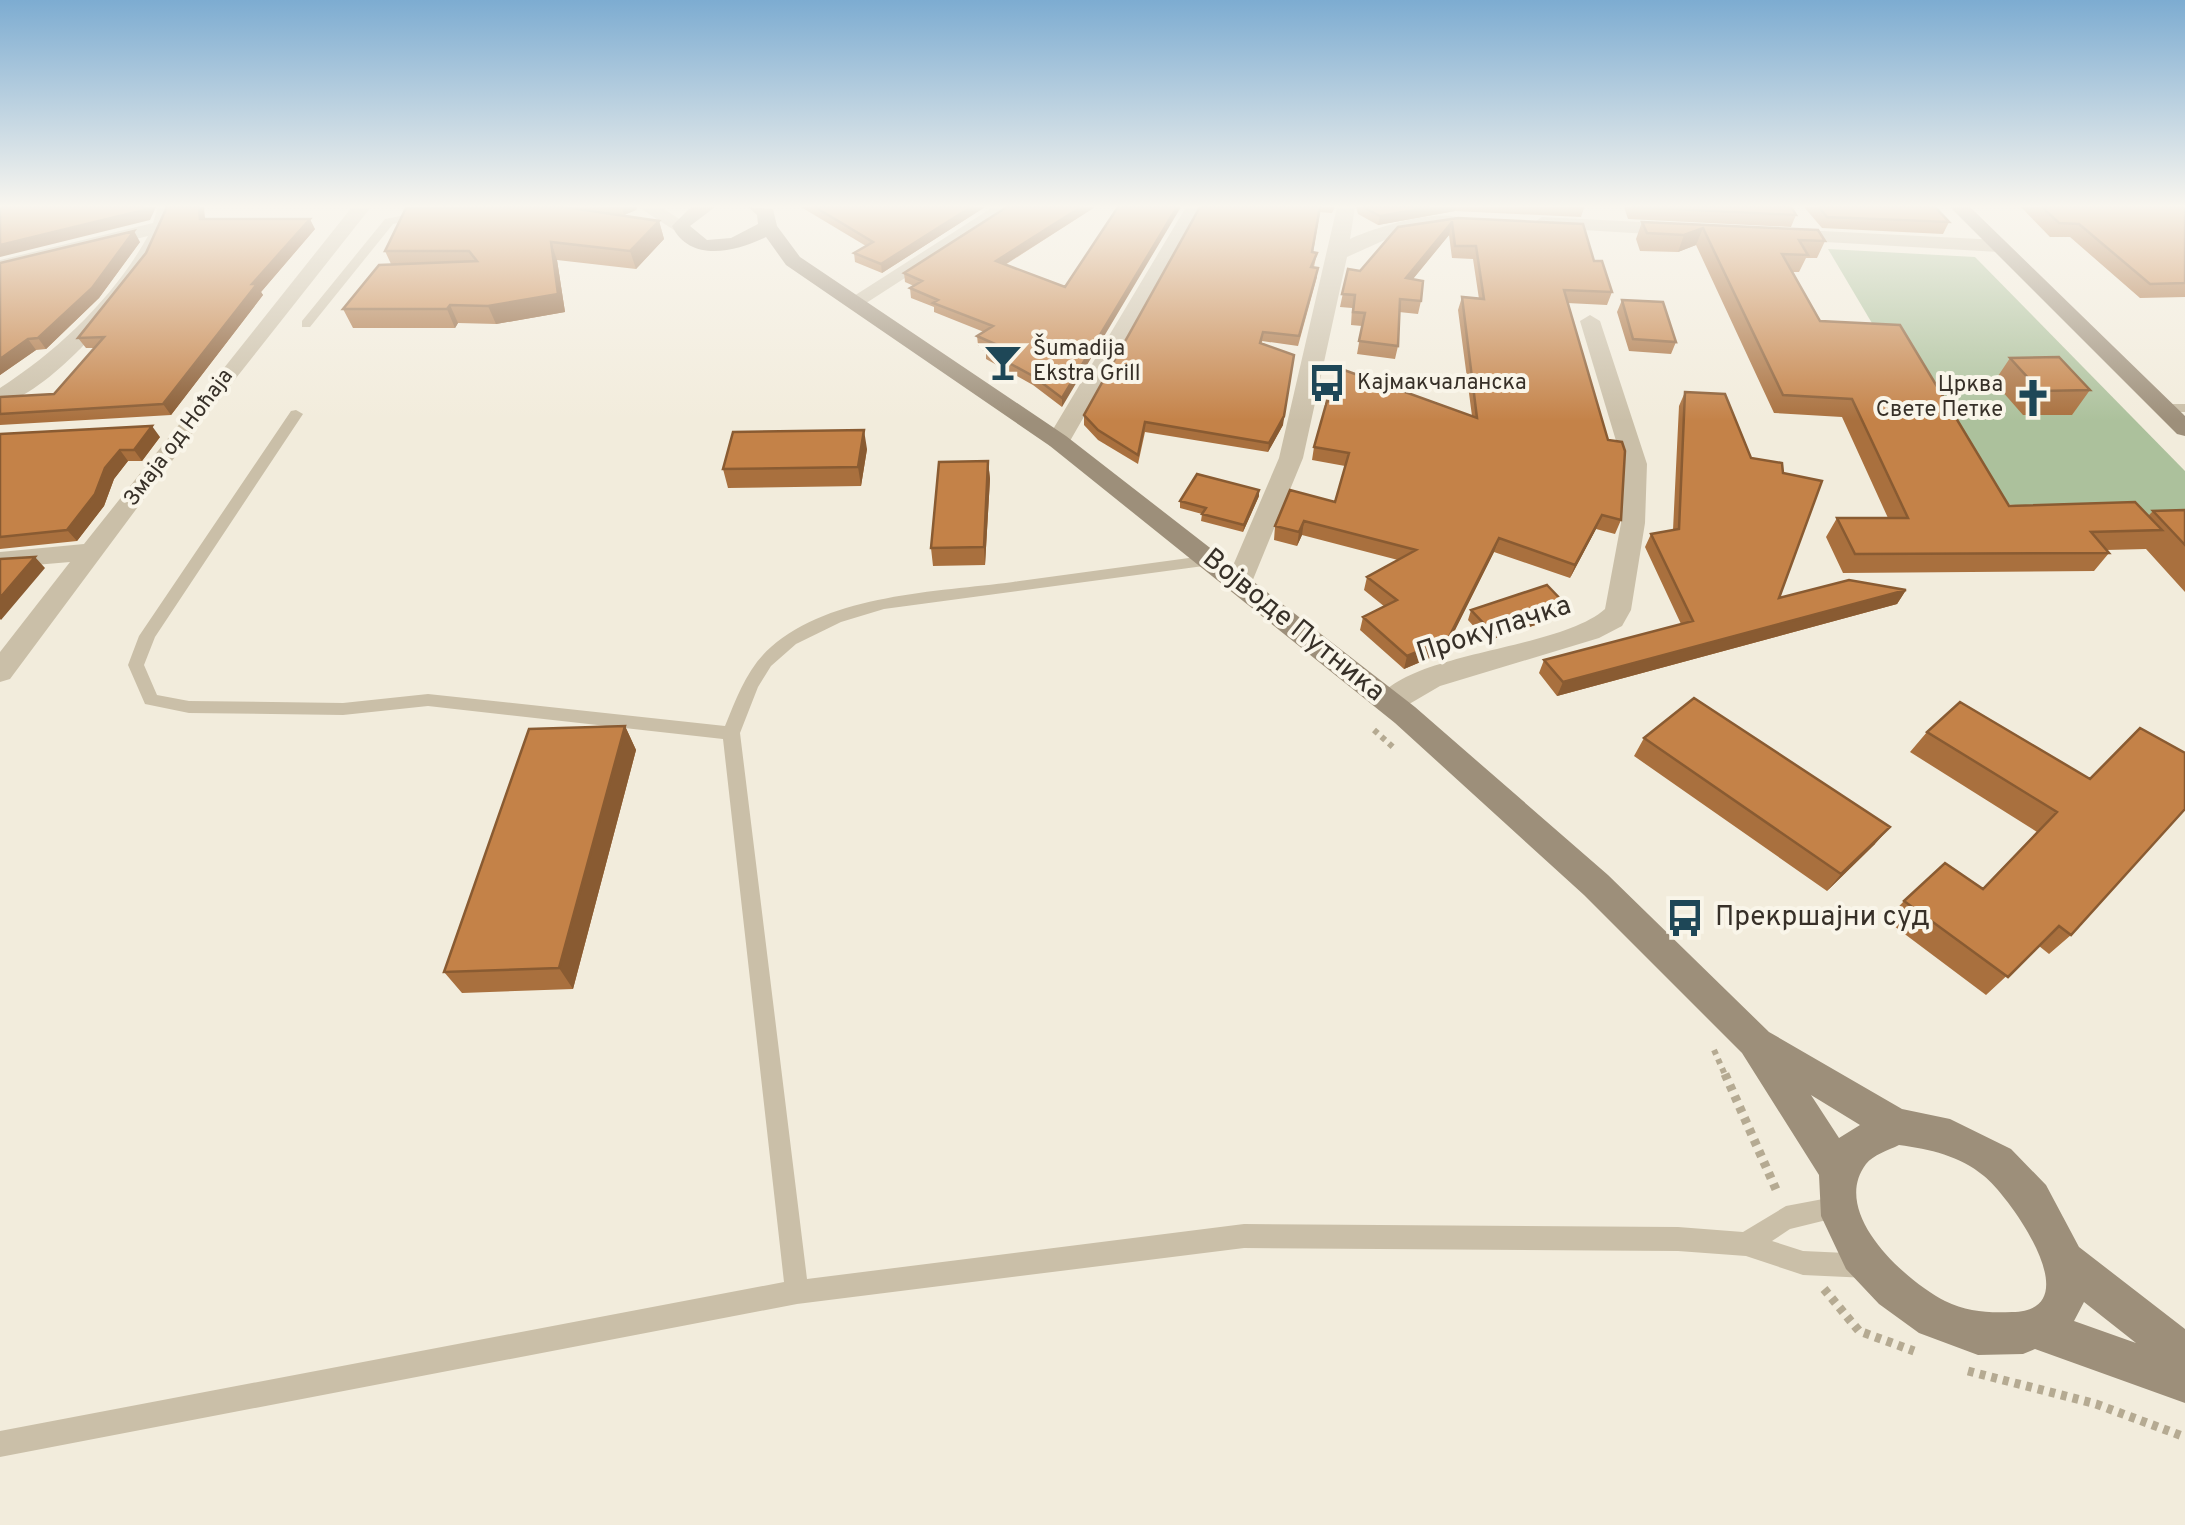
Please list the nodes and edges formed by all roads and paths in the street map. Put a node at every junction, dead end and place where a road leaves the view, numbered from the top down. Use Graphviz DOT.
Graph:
graph roads {
  1 [pos="127,278"];
  2 [pos="305,278"];
  3 [pos="343,278"];
  4 [pos="818,278"];
  5 [pos="893,278"];
  6 [pos="1154,278"];
  7 [pos="1332,278"];
  8 [pos="2033,278"];
  9 [pos="853,303"];
  10 [pos="1590,321"];
  11 [pos="306,324"];
  12 [pos="0,398"];
  13 [pos="2174,408"];
  14 [pos="296,414"];
  15 [pos="187,425"];
  16 [pos="150,427"];
  17 [pos="2185,428"];
  18 [pos="1058,441"];
  19 [pos="94,551"];
  20 [pos="0,560"];
  21 [pos="1211,560"];
  22 [pos="1239,582"];
  23 [pos="0,672"];
  24 [pos="1375,711"];
  25 [pos="731,733"];
  26 [pos="1405,758"];
  27 [pos="1755,1040"];
  28 [pos="1712,1047"];
  29 [pos="1898,1127"];
  30 [pos="1839,1189"];
  31 [pos="1786,1218"];
  32 [pos="1746,1244"];
  33 [pos="2064,1261"];
  34 [pos="1802,1263"];
  35 [pos="1868,1266"];
  36 [pos="797,1292"];
  37 [pos="2038,1329"];
  38 [pos="2185,1355"];
  39 [pos="1926,1356"];
  40 [pos="1960,1368"];
  41 [pos="2185,1382"];
  42 [pos="2185,1437"];
  43 [pos="0,1444"];
  1 -- 12 [label="street"];
  2 -- 15 [label="street, Змаја од Ноћаја"];
  3 -- 11 [label="lane"];
  4 -- 9 [label="street, Војводе Путника"];
  5 -- 9 [label="street"];
  6 -- 18 [label="street"];
  7 -- 22 [label="street"];
  8 -- 13 [label="street"];
  9 -- 18 [label="street, Војводе Путника"];
  10 -- 24 [label="street, Прокупачка"];
  13 -- 17 [label="street"];
  14 -- 25 [label="lane"];
  15 -- 16 [label="street"];
  15 -- 19 [label="street, Змаја од Ноћаја"];
  18 -- 21 [label="street, Војводе Путника"];
  19 -- 20 [label="street"];
  19 -- 23 [label="street, Змаја од Ноћаја"];
  21 -- 22 [label="street, Војводе Путника"];
  21 -- 25 [label="lane"];
  22 -- 24 [label="street, Војводе Путника"];
  24 -- 26 [label="path"];
  24 -- 27 [label="street, Војводе Путника"];
  25 -- 36 [label="lane"];
  27 -- 29 [label="street, Војводе Путника"];
  27 -- 30 [label="street, Војводе Путника"];
  28 -- 31 [label="path"];
  29 -- 30 [label="street"];
  29 -- 33 [label="street, Војводе Путника"];
  30 -- 31 [label="lane"];
  30 -- 35 [label="street, Војводе Путника"];
  31 -- 32 [label="lane"];
  32 -- 34 [label="lane"];
  32 -- 36 [label="lane"];
  33 -- 37 [label="street"];
  33 -- 38 [label="street, Војводе Путника"];
  34 -- 35 [label="lane"];
  34 -- 39 [label="path"];
  35 -- 37 [label="street, Војводе Путника"];
  36 -- 43 [label="lane"];
  37 -- 41 [label="street, Војводе Путника"];
  40 -- 42 [label="path"];
}
